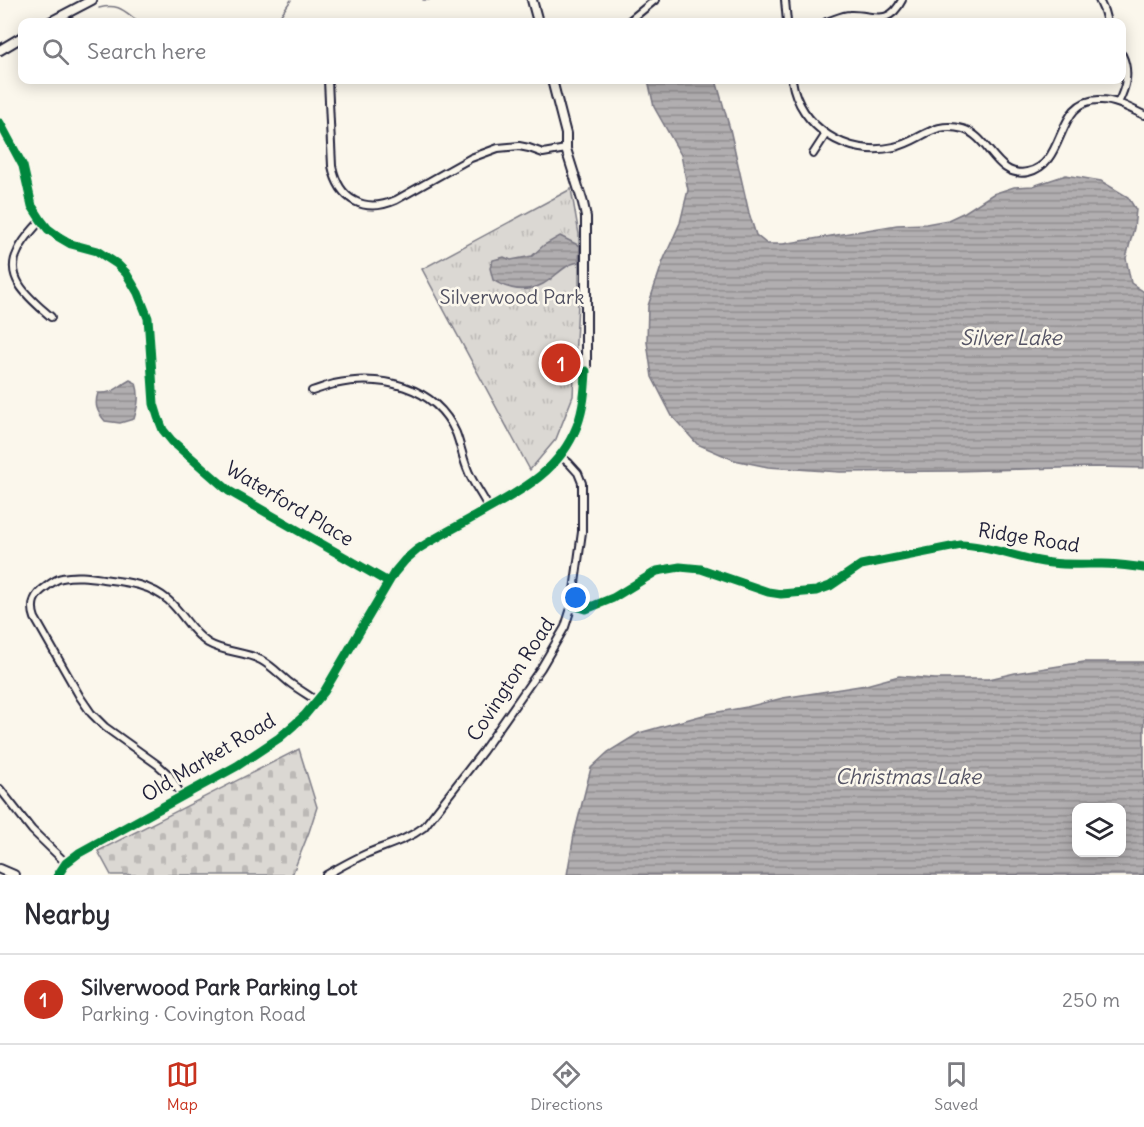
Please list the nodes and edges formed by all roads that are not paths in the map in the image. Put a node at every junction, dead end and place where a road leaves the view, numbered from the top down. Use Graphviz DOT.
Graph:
graph roads {
  1 [pos="92,0"];
  2 [pos="532,0"];
  3 [pos="655,0"];
  4 [pos="785,0"];
  5 [pos="902,0"];
  6 [pos="1099,0"];
  7 [pos="58,18"];
  8 [pos="537,18"];
  9 [pos="633,18"];
  10 [pos="787,18"];
  11 [pos="840,18"];
  12 [pos="871,18"];
  13 [pos="871,18"];
  14 [pos="1106,18"];
  15 [pos="18,39"];
  16 [pos="0,50"];
  17 [pos="328,84"];
  18 [pos="553,84"];
  19 [pos="793,84"];
  20 [pos="1125,84"];
  21 [pos="1118,103"];
  22 [pos="1144,115"];
  23 [pos="0,123"];
  24 [pos="826,134"];
  25 [pos="566,149"];
  26 [pos="813,154"];
  27 [pos="41,220"];
  28 [pos="51,317"];
  29 [pos="312,391"];
  30 [pos="560,456"];
  31 [pos="489,509"];
  32 [pos="1144,568"];
  33 [pos="388,582"];
  34 [pos="572,605"];
  35 [pos="317,701"];
  36 [pos="0,789"];
  37 [pos="182,796"];
  38 [pos="66,863"];
  39 [pos="0,869"];
  40 [pos="14,875"];
  41 [pos="58,875"];
  42 [pos="326,875"];
  1 -- 7 [label="street"];
  2 -- 8 [label="street"];
  3 -- 9 [label="street"];
  4 -- 10 [label="street"];
  5 -- 13 [label="street"];
  6 -- 14 [label="street"];
  11 -- 12 [label="street"];
  15 -- 16 [label="street"];
  17 -- 25 [label="street"];
  18 -- 25 [label="street"];
  19 -- 24 [label="street"];
  20 -- 21 [label="street"];
  21 -- 22 [label="street"];
  21 -- 24 [label="street"];
  23 -- 27 [label="street, Waterford Place"];
  24 -- 26 [label="street"];
  25 -- 30 [label="street"];
  27 -- 28 [label="street"];
  27 -- 33 [label="street, Waterford Place"];
  29 -- 31 [label="street"];
  30 -- 31 [label="street, Old Market Road"];
  30 -- 34 [label="street, Covington Road"];
  31 -- 33 [label="street, Old Market Road"];
  32 -- 34 [label="street, Ridge Road"];
  33 -- 35 [label="street, Old Market Road"];
  34 -- 42 [label="street, Covington Road"];
  35 -- 37 [label="street, Old Market Road"];
  35 -- 37 [label="street"];
  36 -- 38 [label="street"];
  37 -- 38 [label="street, Old Market Road"];
  38 -- 41 [label="street, Old Market Road"];
  39 -- 40 [label="street"];
}
